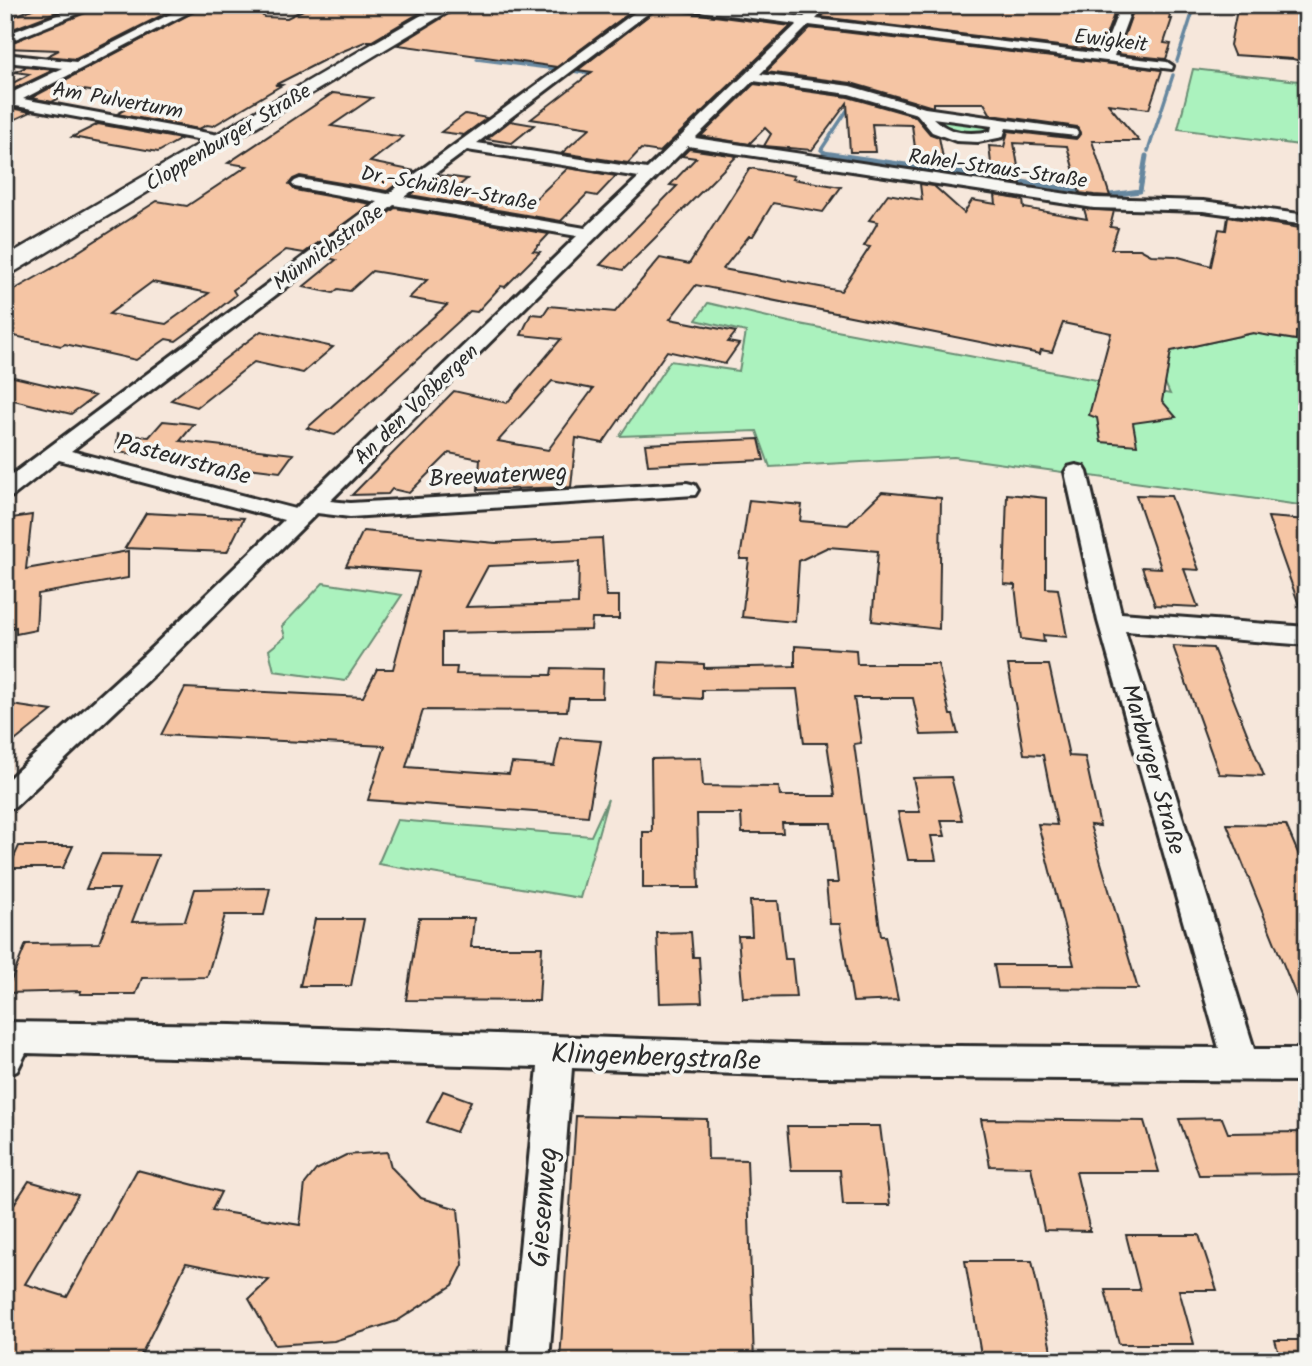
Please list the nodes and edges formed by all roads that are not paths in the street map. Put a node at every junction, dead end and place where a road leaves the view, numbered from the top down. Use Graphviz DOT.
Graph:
graph roads {
  1 [pos="94,5"];
  2 [pos="197,5"];
  3 [pos="451,5"];
  4 [pos="653,5"];
  5 [pos="676,5"];
  6 [pos="823,5"];
  7 [pos="1127,5"];
  8 [pos="807,21"];
  9 [pos="5,39"];
  10 [pos="5,58"];
  11 [pos="1106,59"];
  12 [pos="79,66"];
  13 [pos="1167,66"];
  14 [pos="751,76"];
  15 [pos="7,101"];
  16 [pos="924,112"];
  17 [pos="999,123"];
  18 [pos="1070,133"];
  19 [pos="224,140"];
  20 [pos="684,141"];
  21 [pos="463,145"];
  22 [pos="651,174"];
  23 [pos="300,184"];
  24 [pos="392,200"];
  25 [pos="1307,219"];
  26 [pos="591,234"];
  27 [pos="5,267"];
  28 [pos="55,453"];
  29 [pos="1076,471"];
  30 [pos="687,490"];
  31 [pos="5,492"];
  32 [pos="306,512"];
  33 [pos="1110,621"];
  34 [pos="1307,636"];
  35 [pos="5,799"];
  36 [pos="9,1045"];
  37 [pos="556,1054"];
  38 [pos="1241,1064"];
  39 [pos="1307,1065"];
  40 [pos="529,1361"];
  1 -- 9 [label="street"];
  2 -- 12 [label="street"];
  3 -- 19 [label="main road, Cloppenburger Straße"];
  4 -- 21 [label="street, Münnichstraße"];
  5 -- 8 [label="street, Ewigkeit"];
  6 -- 8 [label="street, An den Voßbergen"];
  7 -- 11 [label="street"];
  8 -- 11 [label="street, Ewigkeit"];
  8 -- 14 [label="street, An den Voßbergen"];
  10 -- 12 [label="street"];
  11 -- 13 [label="street, Ewigkeit"];
  12 -- 15 [label="street"];
  14 -- 16 [label="street"];
  14 -- 20 [label="street, An den Voßbergen"];
  15 -- 19 [label="street, Am Pulverturm"];
  16 -- 17 [label="street"];
  17 -- 18 [label="street"];
  19 -- 27 [label="main road, Cloppenburger Straße"];
  20 -- 22 [label="street, An den Voßbergen"];
  20 -- 25 [label="street, Rahel-Straus-Straße"];
  21 -- 22 [label="street"];
  21 -- 24 [label="street, Münnichstraße"];
  22 -- 26 [label="street, An den Voßbergen"];
  23 -- 24 [label="street, Dr.-Schüßler-Straße"];
  24 -- 26 [label="street, Dr.-Schüßler-Straße"];
  24 -- 28 [label="street, Münnichstraße"];
  26 -- 32 [label="street, An den Voßbergen"];
  28 -- 31 [label="street, Münnichstraße"];
  28 -- 32 [label="street, Pasteurstraße"];
  29 -- 33 [label="street, Marburger Straße"];
  30 -- 32 [label="street, Breewaterweg"];
  32 -- 35 [label="street, An den Voßbergen"];
  33 -- 34 [label="street"];
  33 -- 38 [label="street, Marburger Straße"];
  36 -- 37 [label="street, Klingenbergstraße"];
  37 -- 38 [label="street, Klingenbergstraße"];
  37 -- 40 [label="street, Giesenweg"];
  38 -- 39 [label="street, Klingenbergstraße"];
}
